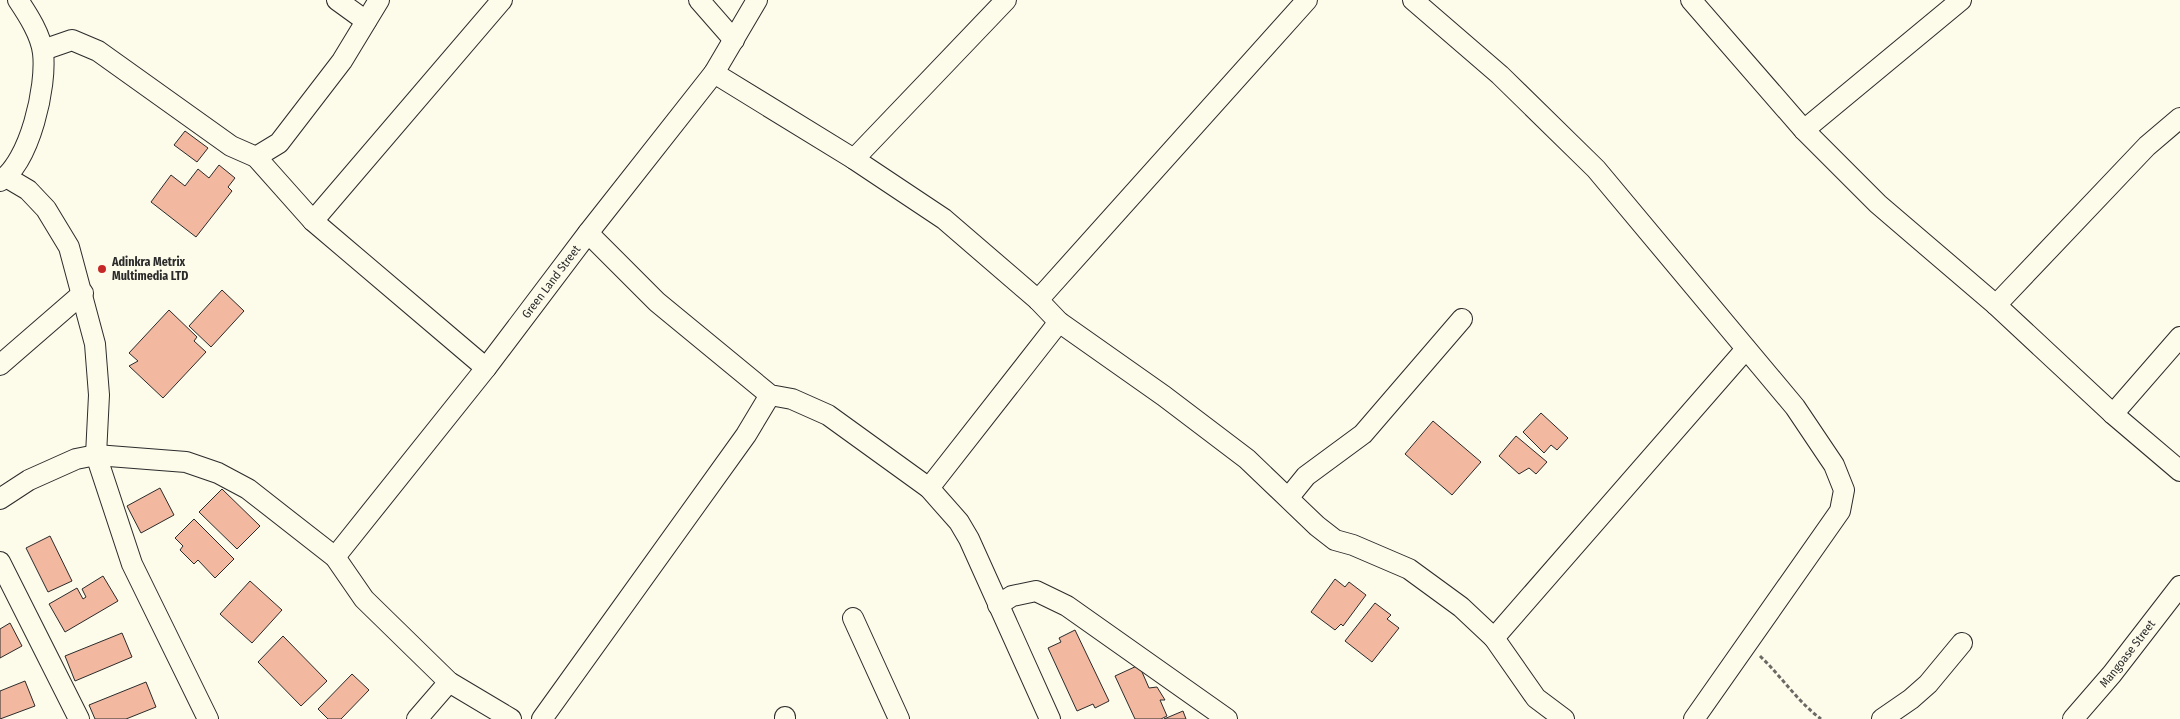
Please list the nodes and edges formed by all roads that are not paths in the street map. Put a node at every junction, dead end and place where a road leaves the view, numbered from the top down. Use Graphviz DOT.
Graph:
graph roads {
  1 [pos="18,0"];
  2 [pos="337,0"];
  3 [pos="379,0"];
  4 [pos="502,0"];
  5 [pos="699,0"];
  6 [pos="757,0"];
  7 [pos="1006,0"];
  8 [pos="1307,0"];
  9 [pos="1413,0"];
  10 [pos="1691,0"];
  11 [pos="1961,0"];
  12 [pos="366,21"];
  13 [pos="734,40"];
  14 [pos="42,50"];
  15 [pos="714,73"];
  16 [pos="2180,118"];
  17 [pos="1804,130"];
  18 [pos="256,158"];
  19 [pos="854,159"];
  20 [pos="3,179"];
  21 [pos="313,221"];
  22 [pos="588,233"];
  23 [pos="83,293"];
  24 [pos="1038,300"];
  25 [pos="1996,305"];
  26 [pos="1462,319"];
  27 [pos="1059,322"];
  28 [pos="2180,337"];
  29 [pos="1746,349"];
  30 [pos="0,366"];
  31 [pos="486,368"];
  32 [pos="770,395"];
  33 [pos="2113,414"];
  34 [pos="96,455"];
  35 [pos="2180,471"];
  36 [pos="929,488"];
  37 [pos="1289,498"];
  38 [pos="0,499"];
  39 [pos="335,557"];
  40 [pos="0,562"];
  41 [pos="2180,586"];
  42 [pos="998,605"];
  43 [pos="853,618"];
  44 [pos="1494,638"];
  45 [pos="1962,644"];
  46 [pos="449,682"];
  47 [pos="1193,694"];
  48 [pos="79,719"];
  49 [pos="208,719"];
  50 [pos="417,719"];
  51 [pos="511,719"];
  52 [pos="542,719"];
  53 [pos="899,719"];
  54 [pos="1050,719"];
  55 [pos="1204,719"];
  56 [pos="1227,719"];
  57 [pos="1564,719"];
  58 [pos="1694,719"];
  59 [pos="1882,719"];
  60 [pos="2073,719"];
  1 -- 14 [label="street"];
  2 -- 12 [label="street"];
  3 -- 12 [label="street"];
  4 -- 21 [label="street"];
  5 -- 13 [label="street"];
  6 -- 13 [label="street, Green Land Street"];
  7 -- 19 [label="street"];
  8 -- 24 [label="street"];
  9 -- 29 [label="street"];
  10 -- 17 [label="street"];
  11 -- 17 [label="street"];
  12 -- 18 [label="street"];
  13 -- 15 [label="street, Green Land Street"];
  14 -- 18 [label="street"];
  14 -- 20 [label="street"];
  15 -- 19 [label="street"];
  15 -- 22 [label="street, Green Land Street"];
  16 -- 25 [label="street"];
  17 -- 25 [label="street"];
  18 -- 21 [label="street"];
  19 -- 24 [label="street"];
  20 -- 23 [label="street"];
  21 -- 31 [label="street"];
  22 -- 31 [label="street, Green Land Street"];
  22 -- 32 [label="street"];
  23 -- 30 [label="street"];
  23 -- 34 [label="street"];
  24 -- 27 [label="street"];
  25 -- 33 [label="street"];
  26 -- 37 [label="street"];
  27 -- 36 [label="street"];
  27 -- 37 [label="street"];
  28 -- 33 [label="street"];
  29 -- 44 [label="street"];
  29 -- 58 [label="street"];
  31 -- 39 [label="street, Green Land Street"];
  32 -- 36 [label="street"];
  32 -- 52 [label="street"];
  33 -- 35 [label="street"];
  34 -- 38 [label="street"];
  34 -- 39 [label="street"];
  34 -- 49 [label="street"];
  36 -- 42 [label="street"];
  37 -- 44 [label="street"];
  39 -- 46 [label="street"];
  40 -- 48 [label="street"];
  41 -- 60 [label="street, Mangoase Street"];
  42 -- 47 [label="street"];
  42 -- 54 [label="street"];
  43 -- 53 [label="street"];
  44 -- 57 [label="street"];
  45 -- 59 [label="street"];
  46 -- 50 [label="street"];
  46 -- 51 [label="street"];
  47 -- 55 [label="street"];
  47 -- 56 [label="street"];
}
